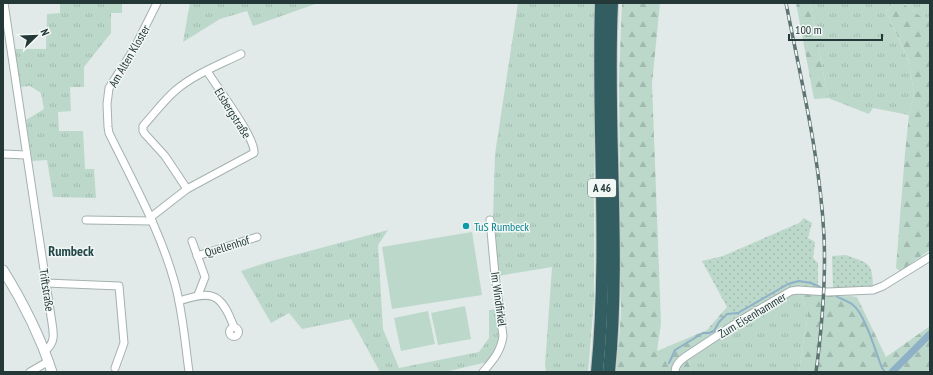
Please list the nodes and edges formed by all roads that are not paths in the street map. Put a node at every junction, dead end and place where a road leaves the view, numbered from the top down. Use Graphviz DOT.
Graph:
graph roads {
  1 [pos="4,3"];
  2 [pos="157,3"];
  3 [pos="601,3"];
  4 [pos="612,3"];
  5 [pos="4,15"];
  6 [pos="241,54"];
  7 [pos="207,71"];
  8 [pos="3,154"];
  9 [pos="26,155"];
  10 [pos="187,189"];
  11 [pos="151,219"];
  12 [pos="86,220"];
  13 [pos="490,220"];
  14 [pos="257,237"];
  15 [pos="192,242"];
  16 [pos="197,256"];
  17 [pos="930,257"];
  18 [pos="3,270"];
  19 [pos="46,283"];
  20 [pos="198,295"];
  21 [pos="179,301"];
  22 [pos="234,327"];
  23 [pos="45,351"];
  24 [pos="48,361"];
  25 [pos="115,368"];
  26 [pos="30,372"];
  27 [pos="52,372"];
  28 [pos="189,372"];
  29 [pos="483,372"];
  30 [pos="596,372"];
  31 [pos="609,372"];
  32 [pos="675,372"];
  1 -- 5 [label="street, Triftstraße"];
  2 -- 11 [label="street, Am Alten Kloster"];
  3 -- 30 [label="highway, A 46"];
  4 -- 31 [label="highway, A 46"];
  5 -- 9 [label="street, Triftstraße"];
  6 -- 7 [label="street"];
  7 -- 10 [label="street"];
  7 -- 10 [label="street, Elsbergstraße"];
  8 -- 9 [label="street"];
  9 -- 19 [label="street, Triftstraße"];
  10 -- 11 [label="street, Elsbergstraße"];
  11 -- 12 [label="street"];
  11 -- 21 [label="street, Am Alten Kloster"];
  13 -- 29 [label="street, Im Windfirkel"];
  14 -- 16 [label="street, Quellenhof"];
  15 -- 16 [label="street, Quellenhof"];
  16 -- 20 [label="street, Quellenhof"];
  17 -- 32 [label="street, Zum Eisenhammer"];
  18 -- 23 [label="street"];
  19 -- 23 [label="street, Triftstraße"];
  19 -- 25 [label="street"];
  20 -- 21 [label="street"];
  20 -- 22 [label="street"];
  21 -- 28 [label="street, Am Alten Kloster"];
  23 -- 24 [label="street"];
  24 -- 26 [label="street"];
  24 -- 27 [label="street"];
}
